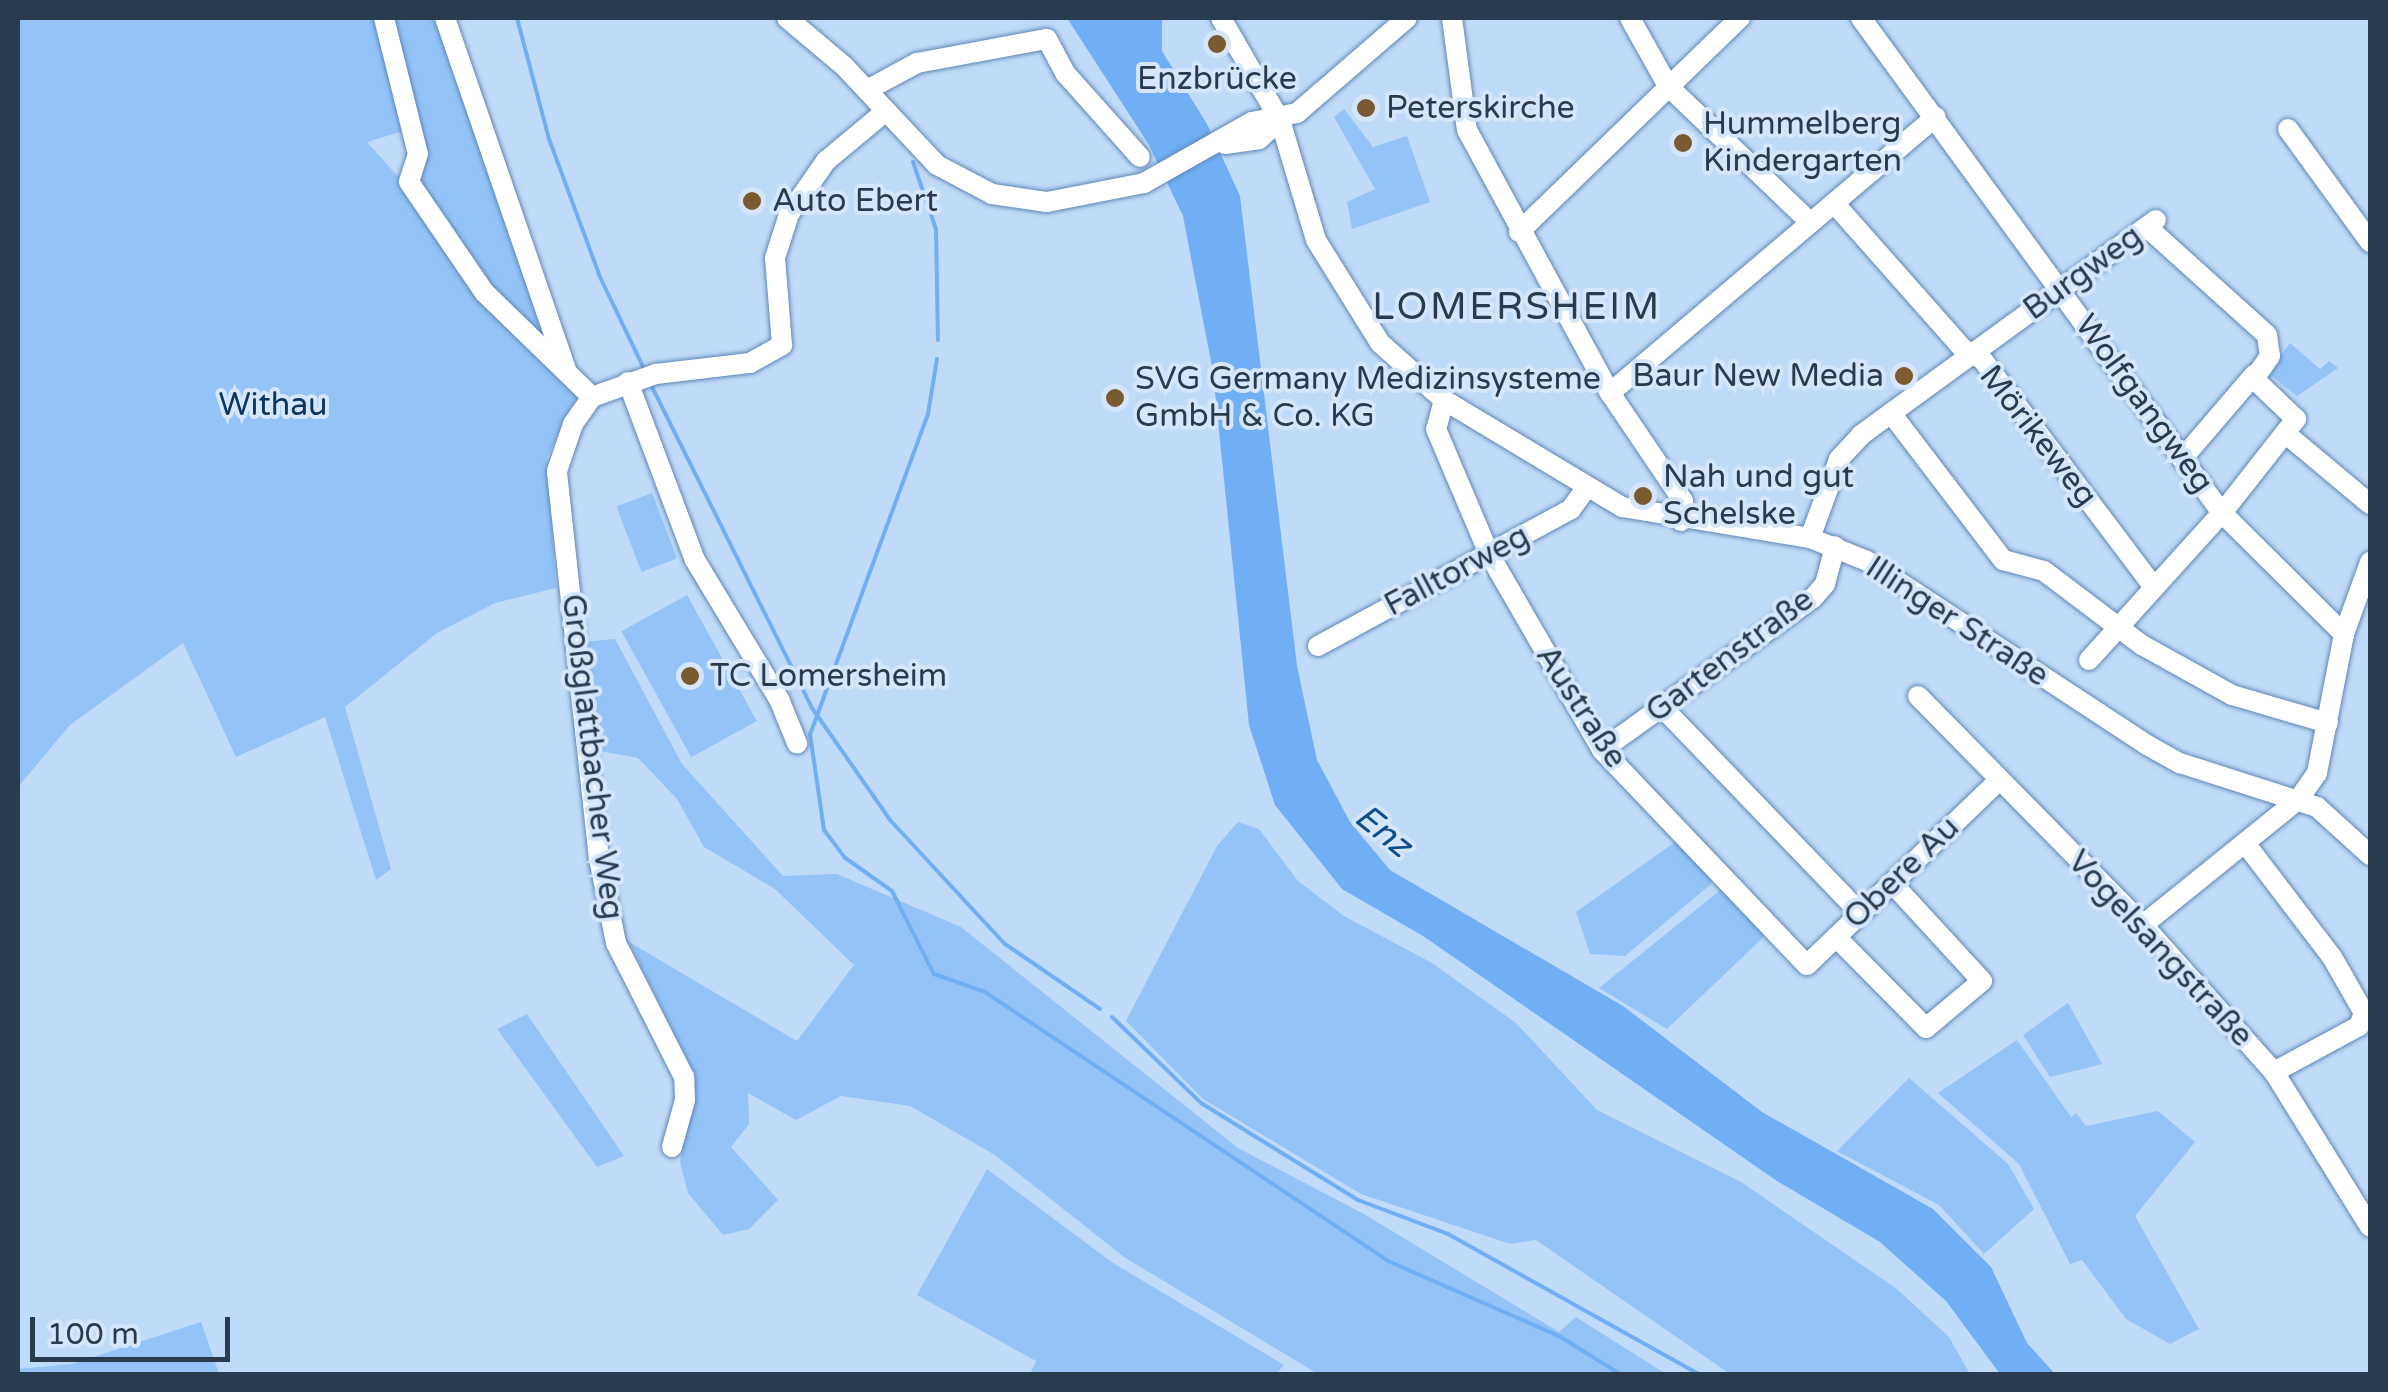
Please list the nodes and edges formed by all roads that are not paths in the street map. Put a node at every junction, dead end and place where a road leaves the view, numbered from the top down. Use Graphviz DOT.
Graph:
graph roads {
  1 [pos="384,18"];
  2 [pos="444,18"];
  3 [pos="787,18"];
  4 [pos="1220,18"];
  5 [pos="1407,18"];
  6 [pos="1452,18"];
  7 [pos="1630,18"];
  8 [pos="1740,18"];
  9 [pos="1861,18"];
  10 [pos="1668,86"];
  11 [pos="867,90"];
  12 [pos="886,111"];
  13 [pos="1936,117"];
  14 [pos="1280,120"];
  15 [pos="2288,129"];
  16 [pos="1140,157"];
  17 [pos="1834,202"];
  18 [pos="1810,222"];
  19 [pos="1518,232"];
  20 [pos="2370,242"];
  21 [pos="2062,288"];
  22 [pos="1972,353"];
  23 [pos="2254,375"];
  24 [pos="641,378"];
  25 [pos="571,380"];
  26 [pos="1610,394"];
  27 [pos="592,397"];
  28 [pos="1444,400"];
  29 [pos="1891,413"];
  30 [pos="2285,433"];
  31 [pos="2182,459"];
  32 [pos="1587,487"];
  33 [pos="2370,504"];
  34 [pos="2222,513"];
  35 [pos="1681,521"];
  36 [pos="1810,538"];
  37 [pos="1835,546"];
  38 [pos="1489,554"];
  39 [pos="2370,562"];
  40 [pos="2154,588"];
  41 [pos="2117,628"];
  42 [pos="2344,634"];
  43 [pos="1318,646"];
  44 [pos="2088,660"];
  45 [pos="1918,696"];
  46 [pos="1662,707"];
  47 [pos="2328,724"];
  48 [pos="796,742"];
  49 [pos="1602,750"];
  50 [pos="1997,782"];
  51 [pos="2300,799"];
  52 [pos="2246,843"];
  53 [pos="2370,854"];
  54 [pos="1892,883"];
  55 [pos="1860,913"];
  56 [pos="2143,926"];
  57 [pos="1836,937"];
  58 [pos="1807,965"];
  59 [pos="2274,1072"];
  60 [pos="672,1147"];
  61 [pos="2370,1227"];
  1 -- 25 [label="street"];
  2 -- 25 [label="street"];
  3 -- 11 [label="street"];
  4 -- 14 [label="street, Illinger Straße"];
  5 -- 14 [label="street"];
  6 -- 19 [label="street"];
  7 -- 10 [label="street"];
  8 -- 10 [label="street"];
  9 -- 13 [label="street, Wolfgangweg"];
  10 -- 18 [label="street"];
  10 -- 19 [label="street"];
  11 -- 12 [label="street"];
  11 -- 16 [label="street"];
  12 -- 14 [label="street"];
  12 -- 24 [label="street"];
  13 -- 17 [label="street"];
  13 -- 21 [label="street, Wolfgangweg"];
  14 -- 28 [label="street, Illinger Straße"];
  15 -- 20 [label="street"];
  17 -- 18 [label="street"];
  17 -- 22 [label="street, Mörikeweg"];
  18 -- 26 [label="street"];
  19 -- 26 [label="street"];
  21 -- 22 [label="street, Burgweg"];
  21 -- 23 [label="street, Burgweg"];
  21 -- 31 [label="street, Wolfgangweg"];
  22 -- 29 [label="street, Burgweg"];
  22 -- 40 [label="street, Mörikeweg"];
  23 -- 30 [label="street"];
  23 -- 31 [label="street"];
  24 -- 27 [label="street"];
  24 -- 48 [label="street"];
  25 -- 27 [label="street"];
  26 -- 35 [label="street"];
  27 -- 60 [label="street, Großglattbacher Weg"];
  28 -- 32 [label="street, Illinger Straße"];
  28 -- 38 [label="street, Austraße"];
  29 -- 36 [label="street, Burgweg"];
  29 -- 41 [label="street"];
  30 -- 33 [label="street"];
  30 -- 34 [label="street"];
  31 -- 34 [label="street, Wolfgangweg"];
  32 -- 35 [label="street, Illinger Straße"];
  32 -- 38 [label="street, Falltorweg"];
  34 -- 40 [label="street"];
  34 -- 42 [label="street, Wolfgangweg"];
  35 -- 36 [label="street, Illinger Straße"];
  36 -- 37 [label="street, Illinger Straße"];
  37 -- 46 [label="street, Gartenstraße"];
  37 -- 51 [label="street, Illinger Straße"];
  38 -- 43 [label="street, Falltorweg"];
  38 -- 49 [label="street, Austraße"];
  39 -- 42 [label="street"];
  40 -- 41 [label="street"];
  41 -- 44 [label="street"];
  41 -- 47 [label="street"];
  42 -- 47 [label="street"];
  45 -- 50 [label="street, Vogelsangstraße"];
  46 -- 49 [label="street, Gartenstraße"];
  46 -- 55 [label="street"];
  47 -- 51 [label="street"];
  49 -- 58 [label="street, Austraße"];
  50 -- 54 [label="street, Obere Au"];
  50 -- 56 [label="street, Vogelsangstraße"];
  51 -- 52 [label="street"];
  51 -- 53 [label="street, Illinger Straße"];
  52 -- 56 [label="street"];
  52 -- 59 [label="street"];
  54 -- 55 [label="street, Obere Au"];
  54 -- 57 [label="street"];
  55 -- 57 [label="street, Obere Au"];
  56 -- 59 [label="street, Vogelsangstraße"];
  57 -- 58 [label="street, Obere Au"];
  59 -- 61 [label="street, Vogelsangstraße"];
}
